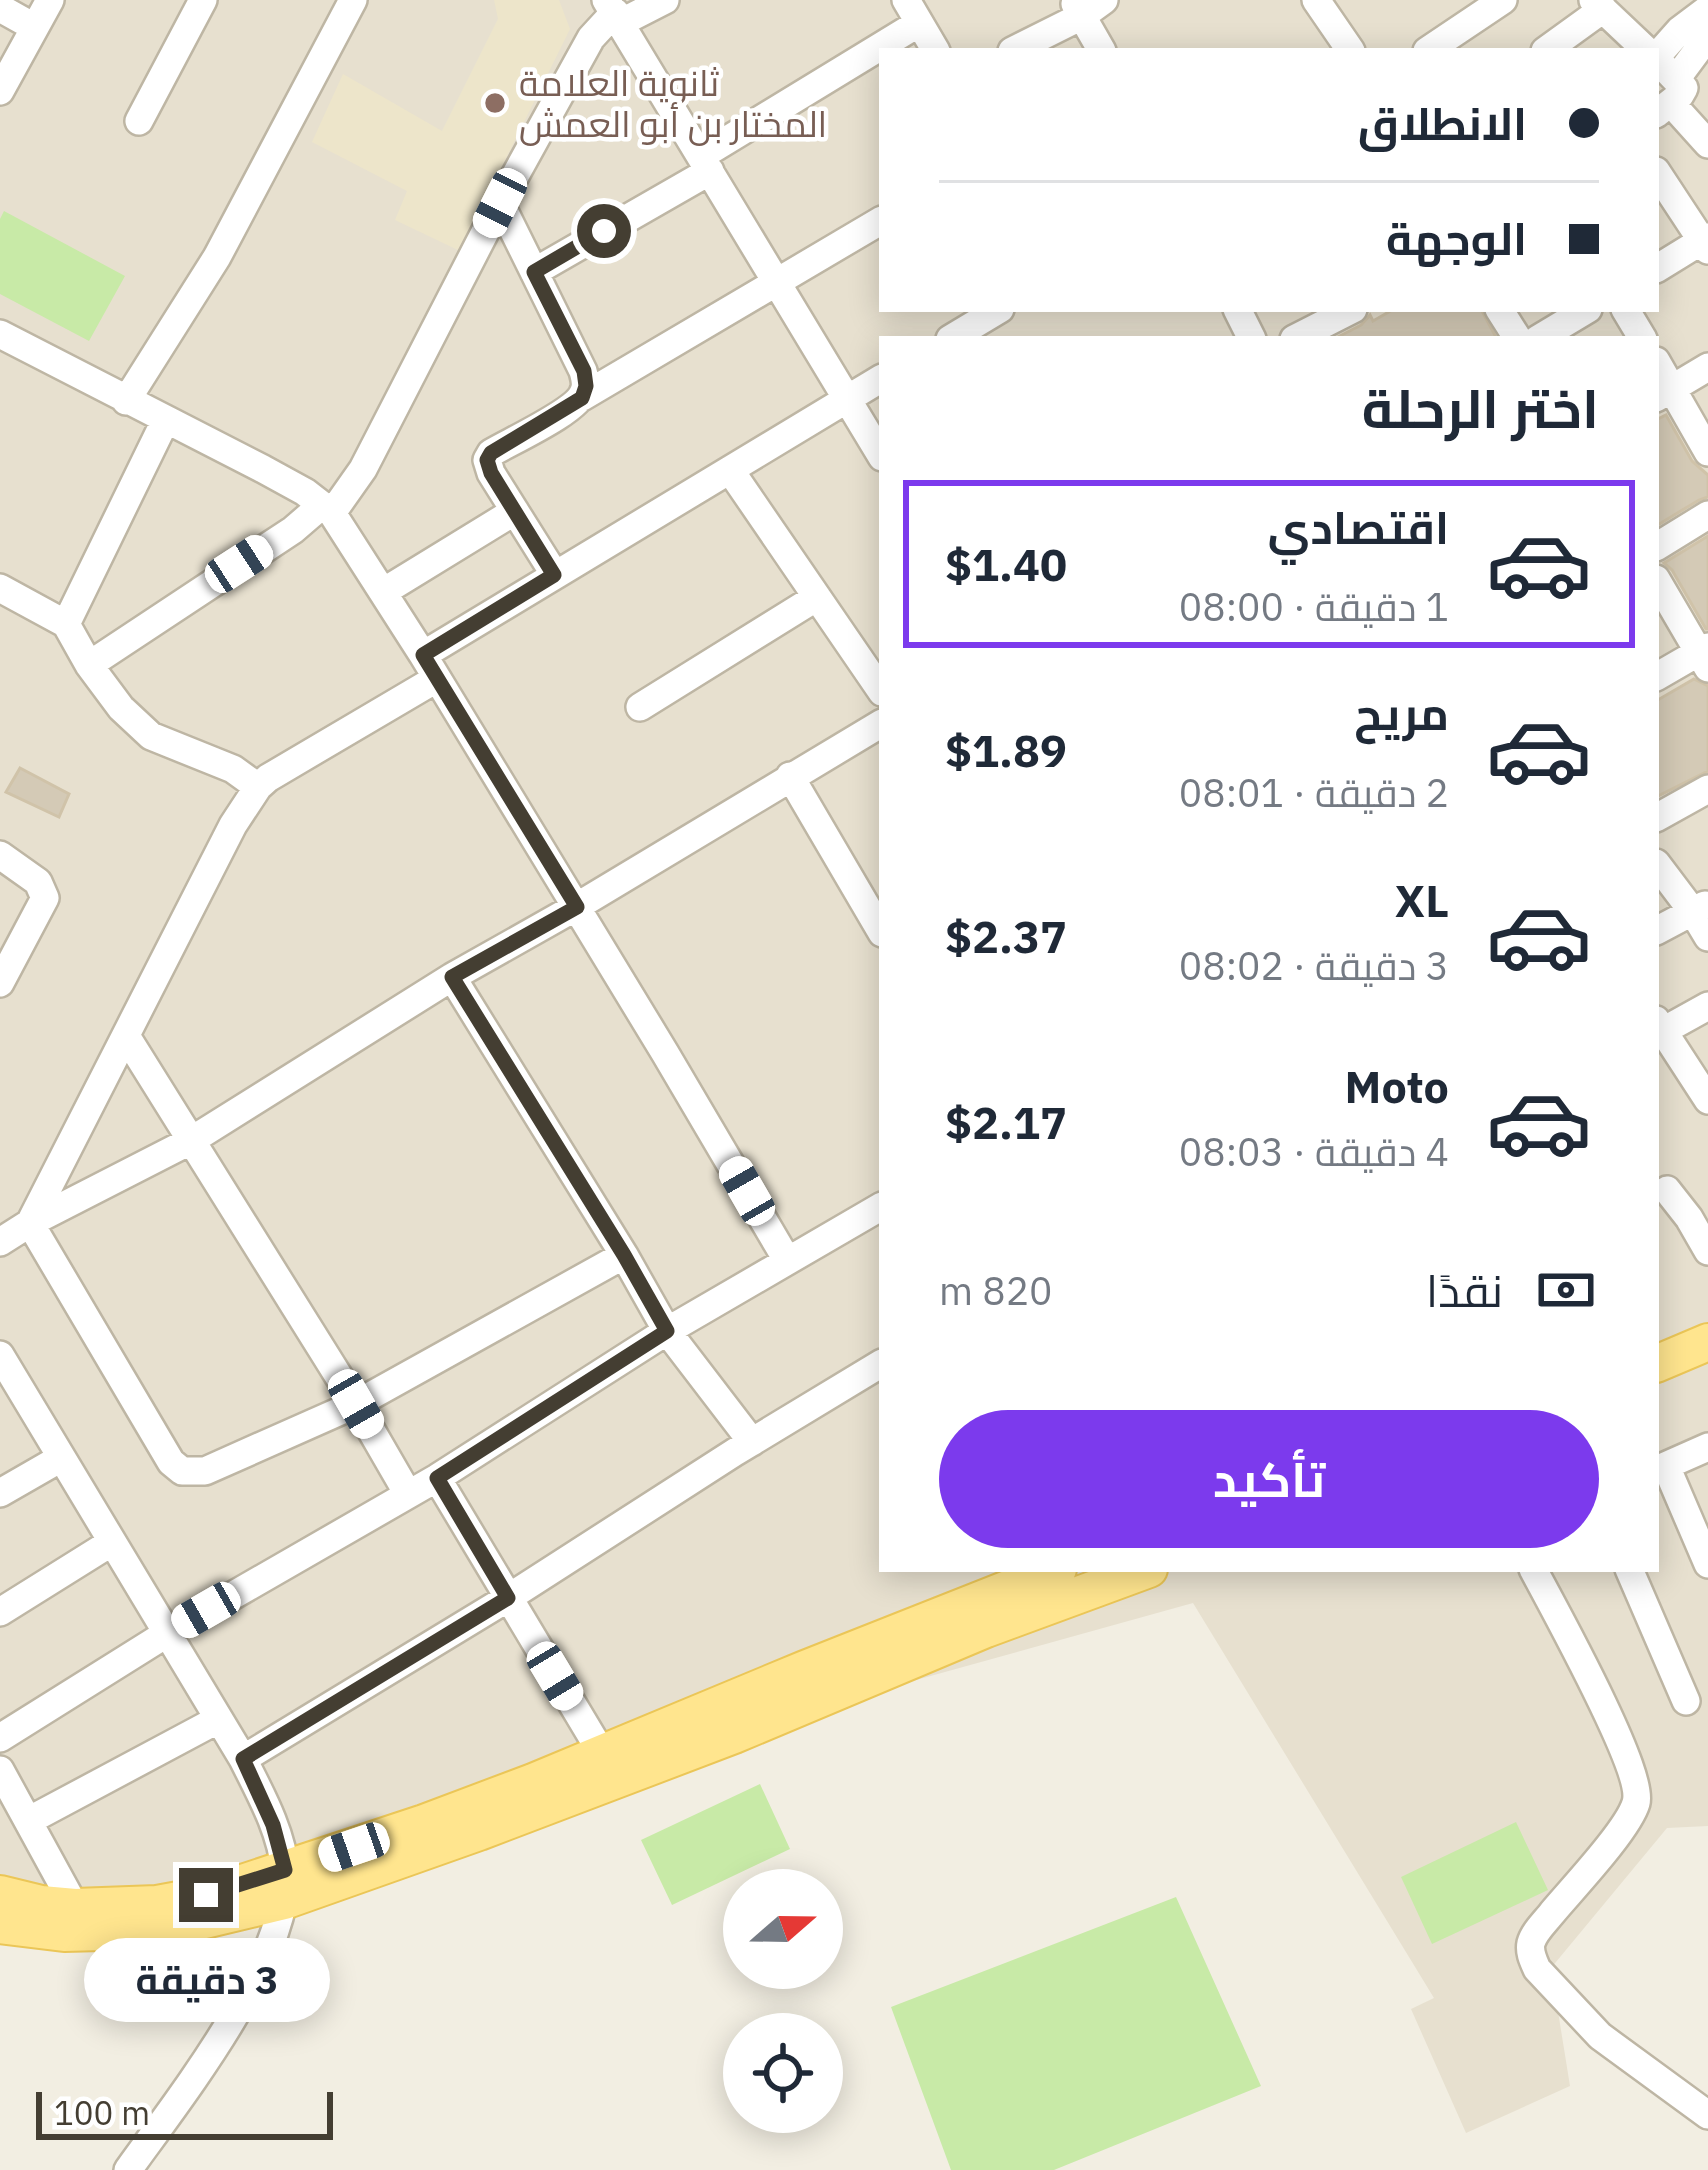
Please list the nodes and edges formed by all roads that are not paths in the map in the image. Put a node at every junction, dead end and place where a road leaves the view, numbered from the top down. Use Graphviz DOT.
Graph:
graph roads {
  1 [pos="50,0"];
  2 [pos="203,0"];
  3 [pos="353,0"];
  4 [pos="665,0"];
  5 [pos="1316,0"];
  6 [pos="1503,0"];
  7 [pos="1086,5"];
  8 [pos="1598,5"];
  9 [pos="0,8"];
  10 [pos="1708,9"];
  11 [pos="912,11"];
  12 [pos="614,12"];
  13 [pos="1708,21"];
  14 [pos="34,27"];
  15 [pos="934,48"];
  16 [pos="1017,48"];
  17 [pos="1101,48"];
  18 [pos="1349,48"];
  19 [pos="1431,48"];
  20 [pos="1548,48"];
  21 [pos="1644,48"];
  22 [pos="1663,82"];
  23 [pos="0,91"];
  24 [pos="139,121"];
  25 [pos="1708,145"];
  26 [pos="705,164"];
  27 [pos="1659,175"];
  28 [pos="500,203"];
  29 [pos="879,222"];
  30 [pos="1706,243"];
  31 [pos="1659,266"];
  32 [pos="534,272"];
  33 [pos="776,283"];
  34 [pos="1347,312"];
  35 [pos="1583,312"];
  36 [pos="988,324"];
  37 [pos="0,334"];
  38 [pos="958,336"];
  39 [pos="1300,336"];
  40 [pos="1543,336"];
  41 [pos="1708,368"];
  42 [pos="879,380"];
  43 [pos="1664,393"];
  44 [pos="582,398"];
  45 [pos="846,400"];
  46 [pos="126,401"];
  47 [pos="165,421"];
  48 [pos="879,452"];
  49 [pos="1708,452"];
  50 [pos="730,470"];
  51 [pos="327,509"];
  52 [pos="515,511"];
  53 [pos="1708,515"];
  54 [pos="1659,545"];
  55 [pos="554,575"];
  56 [pos="1659,584"];
  57 [pos="0,588"];
  58 [pos="382,592"];
  59 [pos="817,597"];
  60 [pos="66,624"];
  61 [pos="1705,656"];
  62 [pos="88,665"];
  63 [pos="430,667"];
  64 [pos="1659,676"];
  65 [pos="879,688"];
  66 [pos="640,707"];
  67 [pos="879,725"];
  68 [pos="790,776"];
  69 [pos="258,787"];
  70 [pos="1708,789"];
  71 [pos="1659,816"];
  72 [pos="0,855"];
  73 [pos="1659,866"];
  74 [pos="577,907"];
  75 [pos="1700,907"];
  76 [pos="879,928"];
  77 [pos="1659,930"];
  78 [pos="1708,937"];
  79 [pos="452,977"];
  80 [pos="0,983"];
  81 [pos="1708,1006"];
  82 [pos="1659,1026"];
  83 [pos="126,1036"];
  84 [pos="1708,1100"];
  85 [pos="192,1140"];
  86 [pos="1667,1190"];
  87 [pos="879,1209"];
  88 [pos="1699,1213"];
  89 [pos="30,1223"];
  90 [pos="0,1242"];
  91 [pos="1708,1251"];
  92 [pos="624,1255"];
  93 [pos="788,1261"];
  94 [pos="667,1331"];
  95 [pos="1659,1337"];
  96 [pos="1707,1339"];
  97 [pos="1,1359"];
  98 [pos="1659,1363"];
  99 [pos="879,1365"];
  100 [pos="356,1404"];
  101 [pos="752,1442"];
  102 [pos="1708,1447"];
  103 [pos="61,1458"];
  104 [pos="1661,1468"];
  105 [pos="437,1478"];
  106 [pos="0,1493"];
  107 [pos="408,1494"];
  108 [pos="112,1542"];
  109 [pos="1708,1564"];
  110 [pos="1050,1572"];
  111 [pos="1141,1572"];
  112 [pos="1534,1572"];
  113 [pos="1630,1572"];
  114 [pos="508,1598"];
  115 [pos="0,1612"];
  116 [pos="166,1634"];
  117 [pos="1686,1701"];
  118 [pos="218,1719"];
  119 [pos="0,1738"];
  120 [pos="603,1755"];
  121 [pos="243,1759"];
  122 [pos="0,1769"];
  123 [pos="28,1821"];
  124 [pos="284,1886"];
  125 [pos="0,1894"];
  126 [pos="75,1907"];
  127 [pos="0,1925"];
  128 [pos="1708,2115"];
  129 [pos="128,2170"];
  1 -- 14 [label="street"];
  2 -- 24 [label="street"];
  3 -- 46 [label="street"];
  4 -- 12 [label="street"];
  5 -- 18 [label="street"];
  6 -- 19 [label="street"];
  7 -- 16 [label="street"];
  7 -- 17 [label="street"];
  8 -- 20 [label="street"];
  8 -- 21 [label="street"];
  9 -- 14 [label="street"];
  10 -- 22 [label="street"];
  11 -- 15 [label="street"];
  11 -- 26 [label="street"];
  12 -- 26 [label="street"];
  12 -- 28 [label="street"];
  13 -- 22 [label="street"];
  14 -- 23 [label="street"];
  22 -- 25 [label="street"];
  26 -- 32 [label="street"];
  26 -- 33 [label="street"];
  27 -- 30 [label="street"];
  28 -- 32 [label="street"];
  28 -- 51 [label="street"];
  29 -- 33 [label="street"];
  30 -- 31 [label="street"];
  32 -- 44 [label="street"];
  33 -- 44 [label="street"];
  33 -- 45 [label="street"];
  34 -- 39 [label="street"];
  35 -- 40 [label="street"];
  36 -- 38 [label="street"];
  37 -- 46 [label="street"];
  41 -- 43 [label="street"];
  42 -- 45 [label="street"];
  43 -- 49 [label="street"];
  44 -- 52 [label="street"];
  45 -- 48 [label="street"];
  45 -- 50 [label="street"];
  46 -- 47 [label="street"];
  47 -- 51 [label="street"];
  47 -- 60 [label="street"];
  50 -- 55 [label="street"];
  50 -- 59 [label="street"];
  51 -- 58 [label="street"];
  51 -- 62 [label="street"];
  52 -- 55 [label="street"];
  52 -- 58 [label="street"];
  53 -- 54 [label="street"];
  55 -- 63 [label="street"];
  56 -- 61 [label="street"];
  57 -- 60 [label="street"];
  58 -- 63 [label="street"];
  59 -- 65 [label="street"];
  59 -- 66 [label="street"];
  60 -- 62 [label="street"];
  61 -- 64 [label="street"];
  62 -- 69 [label="street"];
  63 -- 69 [label="street"];
  63 -- 74 [label="street"];
  67 -- 68 [label="street"];
  68 -- 74 [label="street"];
  68 -- 76 [label="street"];
  69 -- 83 [label="street"];
  70 -- 71 [label="street"];
  72 -- 80 [label="street"];
  73 -- 75 [label="street"];
  74 -- 79 [label="street"];
  74 -- 93 [label="street"];
  75 -- 77 [label="street"];
  75 -- 78 [label="street"];
  79 -- 85 [label="street"];
  79 -- 92 [label="street"];
  81 -- 82 [label="street"];
  82 -- 84 [label="street"];
  83 -- 85 [label="street"];
  83 -- 89 [label="street"];
  85 -- 89 [label="street"];
  85 -- 100 [label="street"];
  86 -- 88 [label="street"];
  87 -- 93 [label="street"];
  88 -- 91 [label="street"];
  89 -- 90 [label="street"];
  89 -- 100 [label="street"];
  92 -- 94 [label="street"];
  92 -- 100 [label="street"];
  93 -- 94 [label="street"];
  94 -- 101 [label="street"];
  94 -- 105 [label="street"];
  95 -- 96 [label="main road"];
  96 -- 98 [label="main road"];
  97 -- 103 [label="street"];
  99 -- 101 [label="street"];
  100 -- 107 [label="street"];
  101 -- 114 [label="street"];
  102 -- 104 [label="street"];
  103 -- 106 [label="street"];
  103 -- 108 [label="street"];
  104 -- 109 [label="street"];
  105 -- 107 [label="street"];
  105 -- 114 [label="street"];
  107 -- 116 [label="street"];
  108 -- 115 [label="street"];
  108 -- 116 [label="street"];
  110 -- 120 [label="main road"];
  111 -- 124 [label="main road"];
  112 -- 128 [label="street"];
  113 -- 117 [label="street"];
  114 -- 120 [label="street"];
  114 -- 121 [label="street"];
  116 -- 118 [label="street"];
  116 -- 119 [label="street"];
  118 -- 121 [label="street"];
  118 -- 123 [label="street"];
  120 -- 124 [label="main road"];
  121 -- 124 [label="street"];
  122 -- 123 [label="street"];
  123 -- 126 [label="street"];
  124 -- 126 [label="main road"];
  124 -- 127 [label="main road"];
  124 -- 129 [label="street"];
  125 -- 126 [label="main road"];
}
